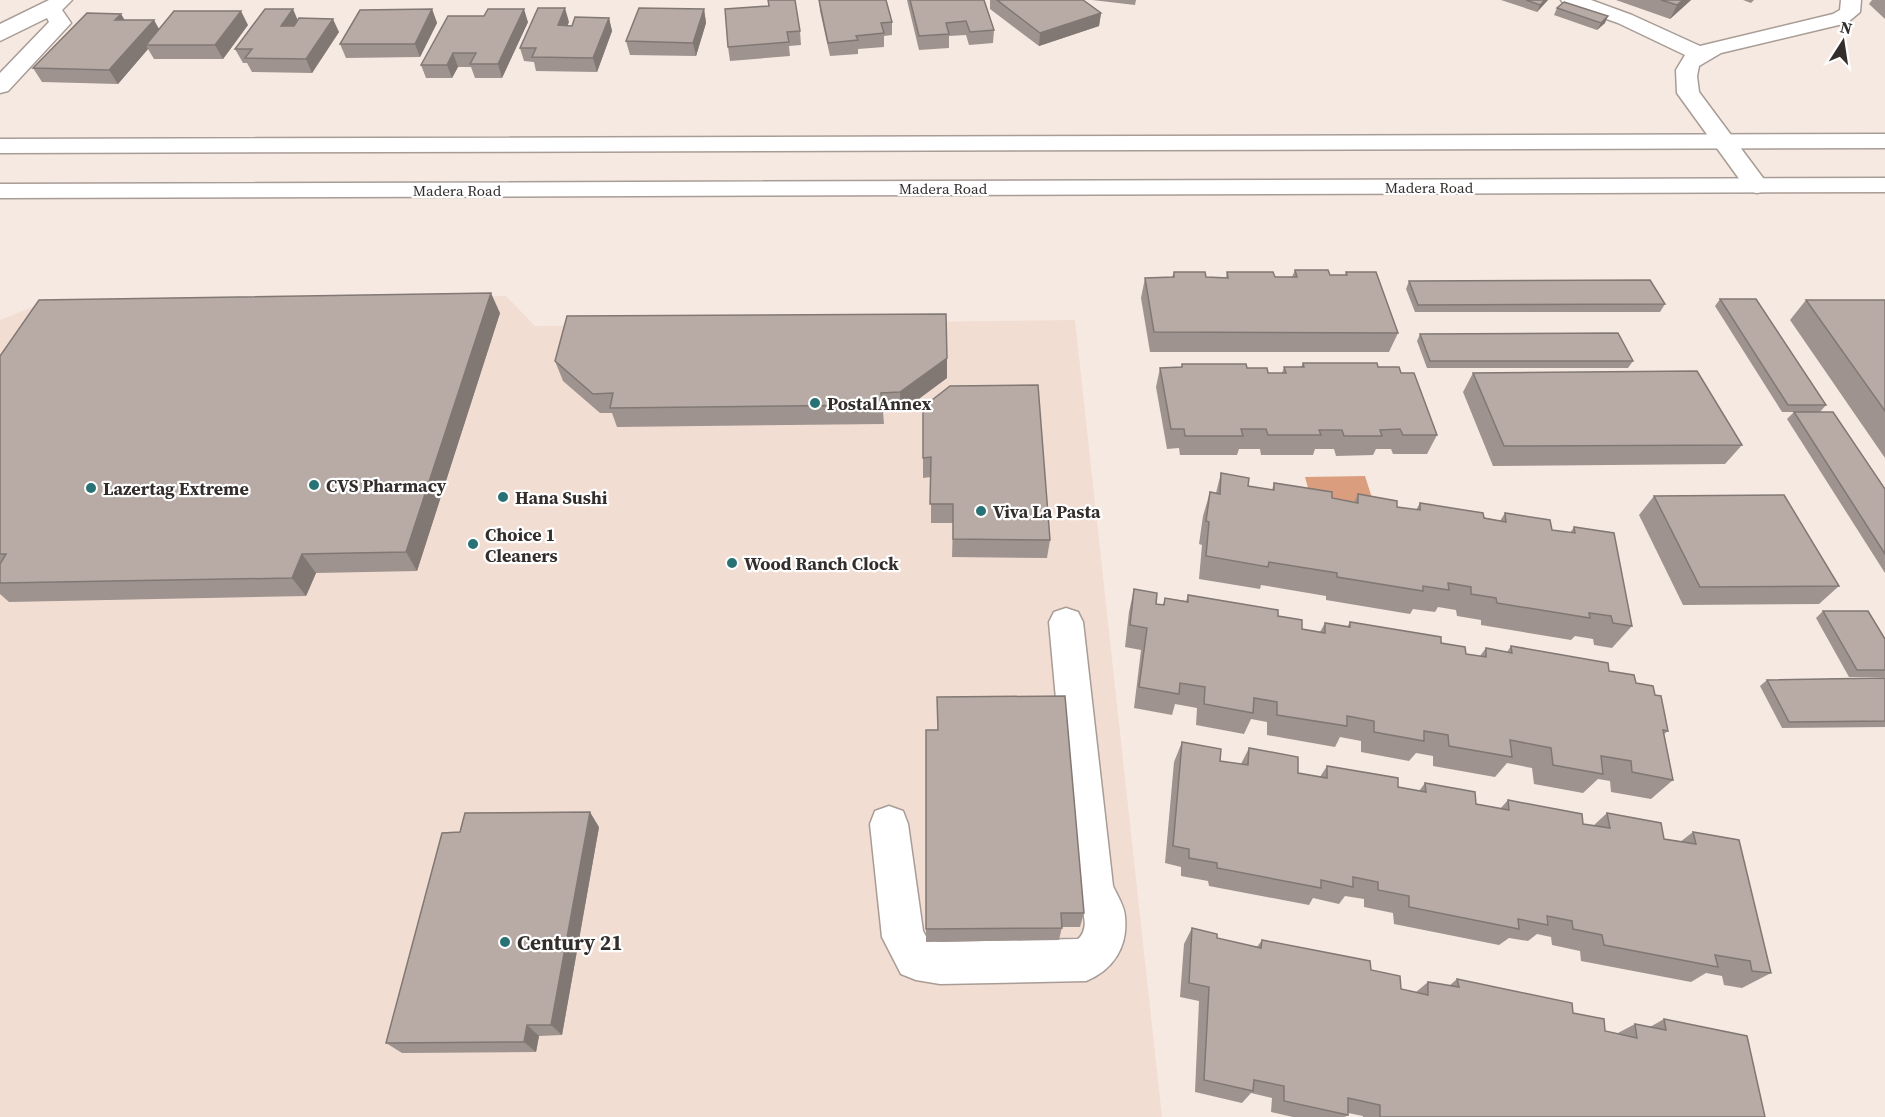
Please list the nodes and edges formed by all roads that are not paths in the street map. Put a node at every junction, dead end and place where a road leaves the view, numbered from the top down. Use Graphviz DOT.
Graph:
graph roads {
  1 [pos="1571,0"];
  2 [pos="1851,0"];
  3 [pos="57,5"];
  4 [pos="0,35"];
  5 [pos="1700,54"];
  6 [pos="0,86"];
  7 [pos="1885,141"];
  8 [pos="1725,142"];
  9 [pos="0,146"];
  10 [pos="1885,185"];
  11 [pos="1757,186"];
  12 [pos="0,191"];
  13 [pos="1066,622"];
  14 [pos="889,824"];
  1 -- 5 [label="main road"];
  2 -- 5 [label="main road"];
  3 -- 4 [label="main road"];
  3 -- 6 [label="main road"];
  5 -- 8 [label="main road"];
  7 -- 8 [label="main road"];
  8 -- 9 [label="main road"];
  8 -- 11 [label="main road"];
  10 -- 11 [label="main road, Madera Road"];
  11 -- 12 [label="main road, Madera Road"];
  13 -- 14 [label="main road"];
}
